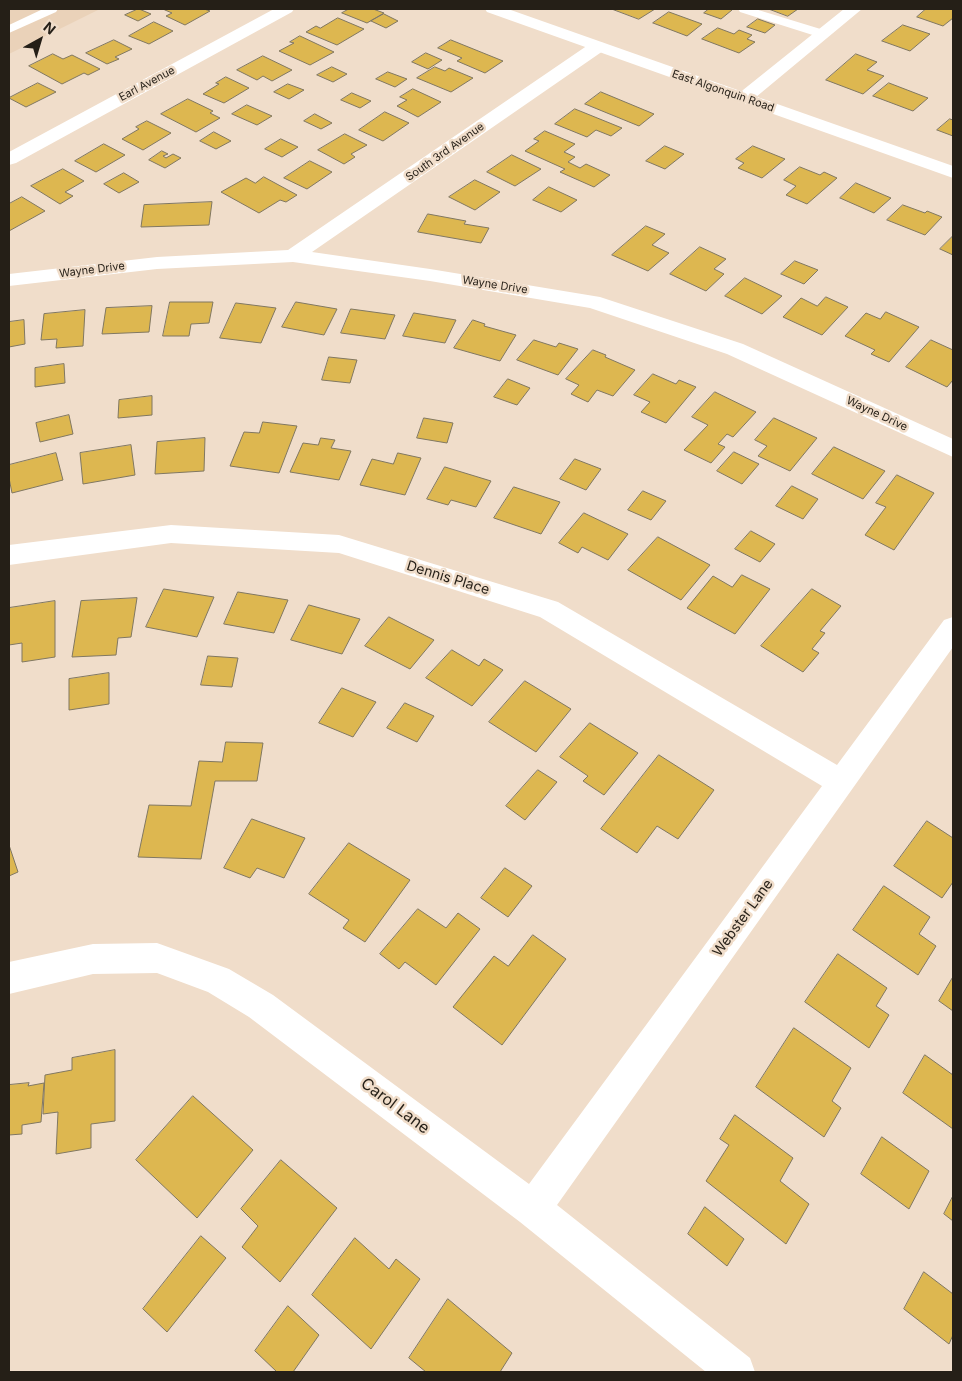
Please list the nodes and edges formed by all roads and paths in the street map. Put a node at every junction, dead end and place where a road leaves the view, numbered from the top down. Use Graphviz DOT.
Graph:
graph roads {
  1 [pos="52,9"];
  2 [pos="286,9"];
  3 [pos="493,9"];
  4 [pos="744,9"];
  5 [pos="854,9"];
  6 [pos="9,30"];
  7 [pos="823,34"];
  8 [pos="597,47"];
  9 [pos="744,98"];
  10 [pos="9,159"];
  11 [pos="953,172"];
  12 [pos="293,256"];
  13 [pos="9,280"];
  14 [pos="953,449"];
  15 [pos="9,555"];
  16 [pos="953,627"];
  17 [pos="841,782"];
  18 [pos="9,978"];
  19 [pos="533,1209"];
  20 [pos="736,1372"];
  1 -- 6 [label="lane"];
  2 -- 10 [label="street, Earl Avenue"];
  3 -- 8 [label="street, East Algonquin Road"];
  4 -- 7 [label="lane"];
  5 -- 7 [label="street"];
  7 -- 9 [label="street"];
  8 -- 9 [label="street, East Algonquin Road"];
  8 -- 12 [label="street, South 3rd Avenue"];
  9 -- 11 [label="street, East Algonquin Road"];
  12 -- 13 [label="street, Wayne Drive"];
  12 -- 14 [label="street, Wayne Drive"];
  15 -- 17 [label="street, Dennis Place"];
  16 -- 17 [label="street, Webster Lane"];
  17 -- 19 [label="street, Webster Lane"];
  18 -- 19 [label="street, Carol Lane"];
  19 -- 20 [label="street, Carol Lane"];
}
